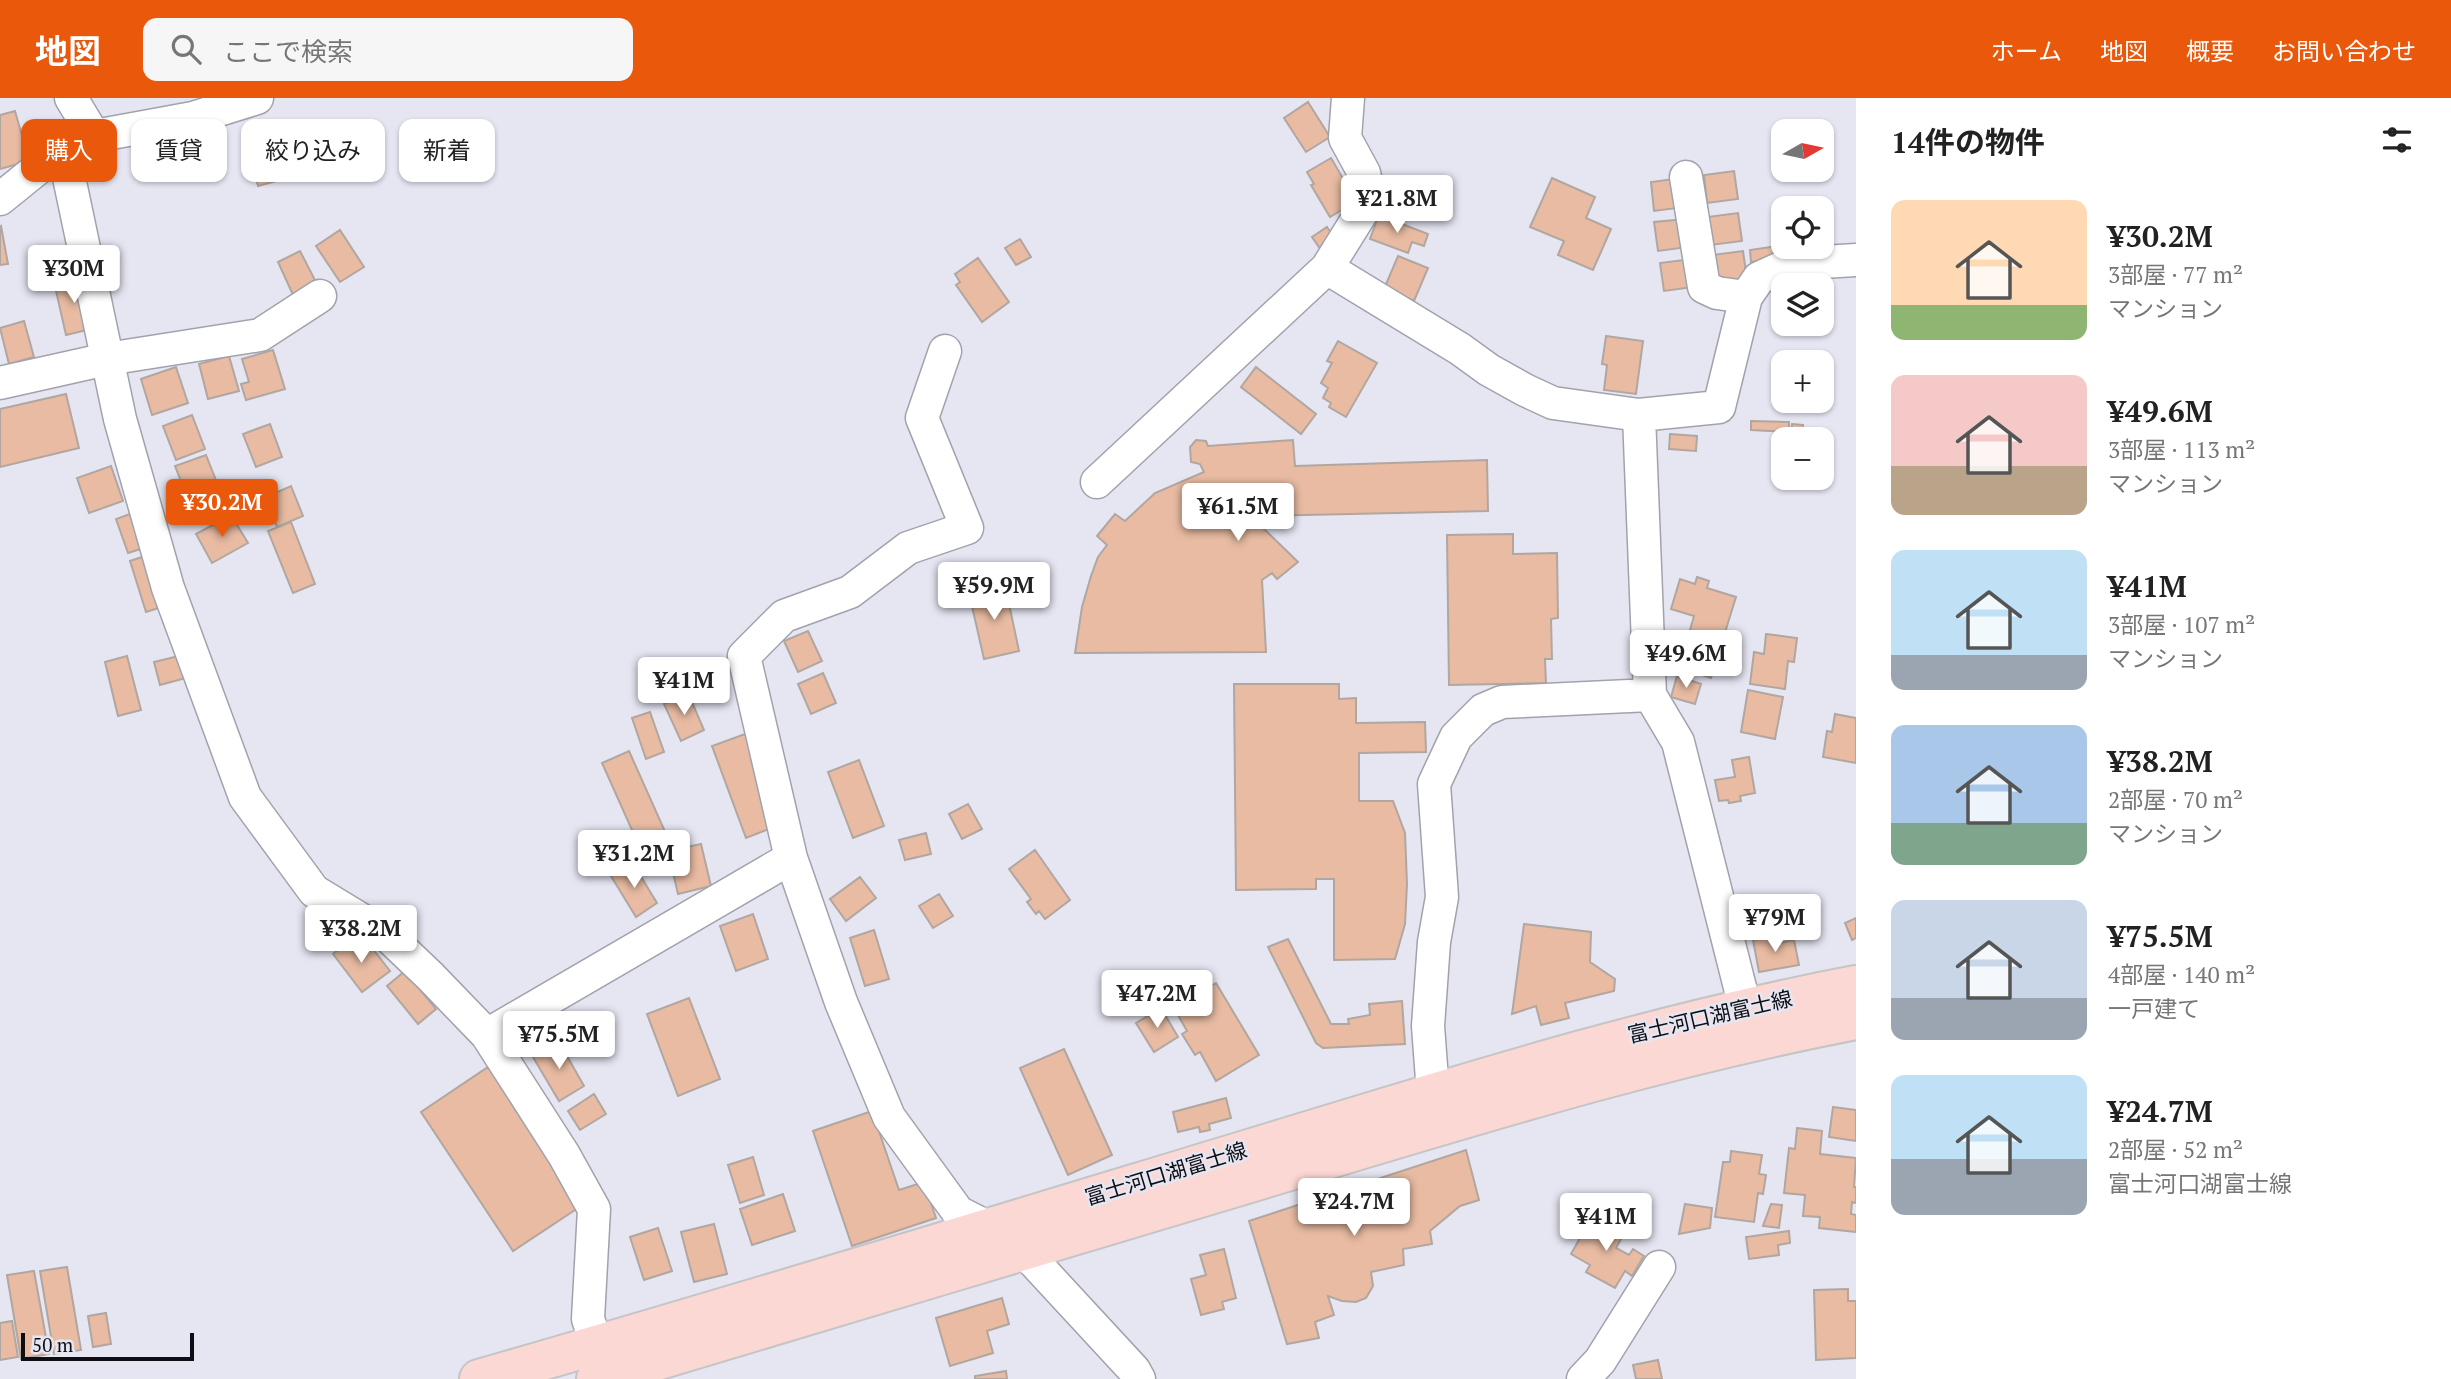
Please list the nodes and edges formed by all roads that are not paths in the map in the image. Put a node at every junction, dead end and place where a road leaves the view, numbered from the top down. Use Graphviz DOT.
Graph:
graph roads {
  1 [pos="72,98"];
  2 [pos="257,98"];
  3 [pos="1348,98"];
  4 [pos="84,119"];
  5 [pos="117,132"];
  6 [pos="1686,177"];
  7 [pos="21,182"];
  8 [pos="70,182"];
  9 [pos="0,199"];
  10 [pos="1856,260"];
  11 [pos="1327,268"];
  12 [pos="320,296"];
  13 [pos="1746,297"];
  14 [pos="945,351"];
  15 [pos="107,359"];
  16 [pos="0,383"];
  17 [pos="1639,415"];
  18 [pos="1097,482"];
  19 [pos="1650,695"];
  20 [pos="791,858"];
  21 [pos="1856,985"];
  22 [pos="1856,1020"];
  23 [pos="1749,1024"];
  24 [pos="487,1035"];
  25 [pos="1433,1093"];
  26 [pos="989,1228"];
  27 [pos="1023,1250"];
  28 [pos="1659,1267"];
  29 [pos="597,1362"];
  30 [pos="479,1379"];
  31 [pos="1139,1379"];
  32 [pos="1583,1379"];
  1 -- 4 [label="street"];
  2 -- 5 [label="street"];
  3 -- 11 [label="street"];
  6 -- 13 [label="street"];
  7 -- 9 [label="street"];
  8 -- 15 [label="street"];
  10 -- 13 [label="street"];
  11 -- 17 [label="street"];
  11 -- 18 [label="street"];
  12 -- 15 [label="street"];
  13 -- 17 [label="street"];
  14 -- 20 [label="street"];
  15 -- 16 [label="street"];
  15 -- 24 [label="street"];
  17 -- 19 [label="street"];
  19 -- 23 [label="street"];
  19 -- 25 [label="street"];
  20 -- 24 [label="street"];
  20 -- 26 [label="street"];
  21 -- 23 [label="main road, 富士河口湖富士線"];
  22 -- 23 [label="main road, 富士河口湖富士線"];
  23 -- 25 [label="main road, 富士河口湖富士線"];
  23 -- 27 [label="main road, 富士河口湖富士線"];
  24 -- 29 [label="street"];
  25 -- 26 [label="main road, 富士河口湖富士線"];
  26 -- 27 [label="street"];
  26 -- 29 [label="main road, 富士河口湖富士線"];
  27 -- 29 [label="main road, 富士河口湖富士線"];
  27 -- 31 [label="street"];
  28 -- 32 [label="street"];
  29 -- 30 [label="main road, 富士河口湖富士線"];
}
